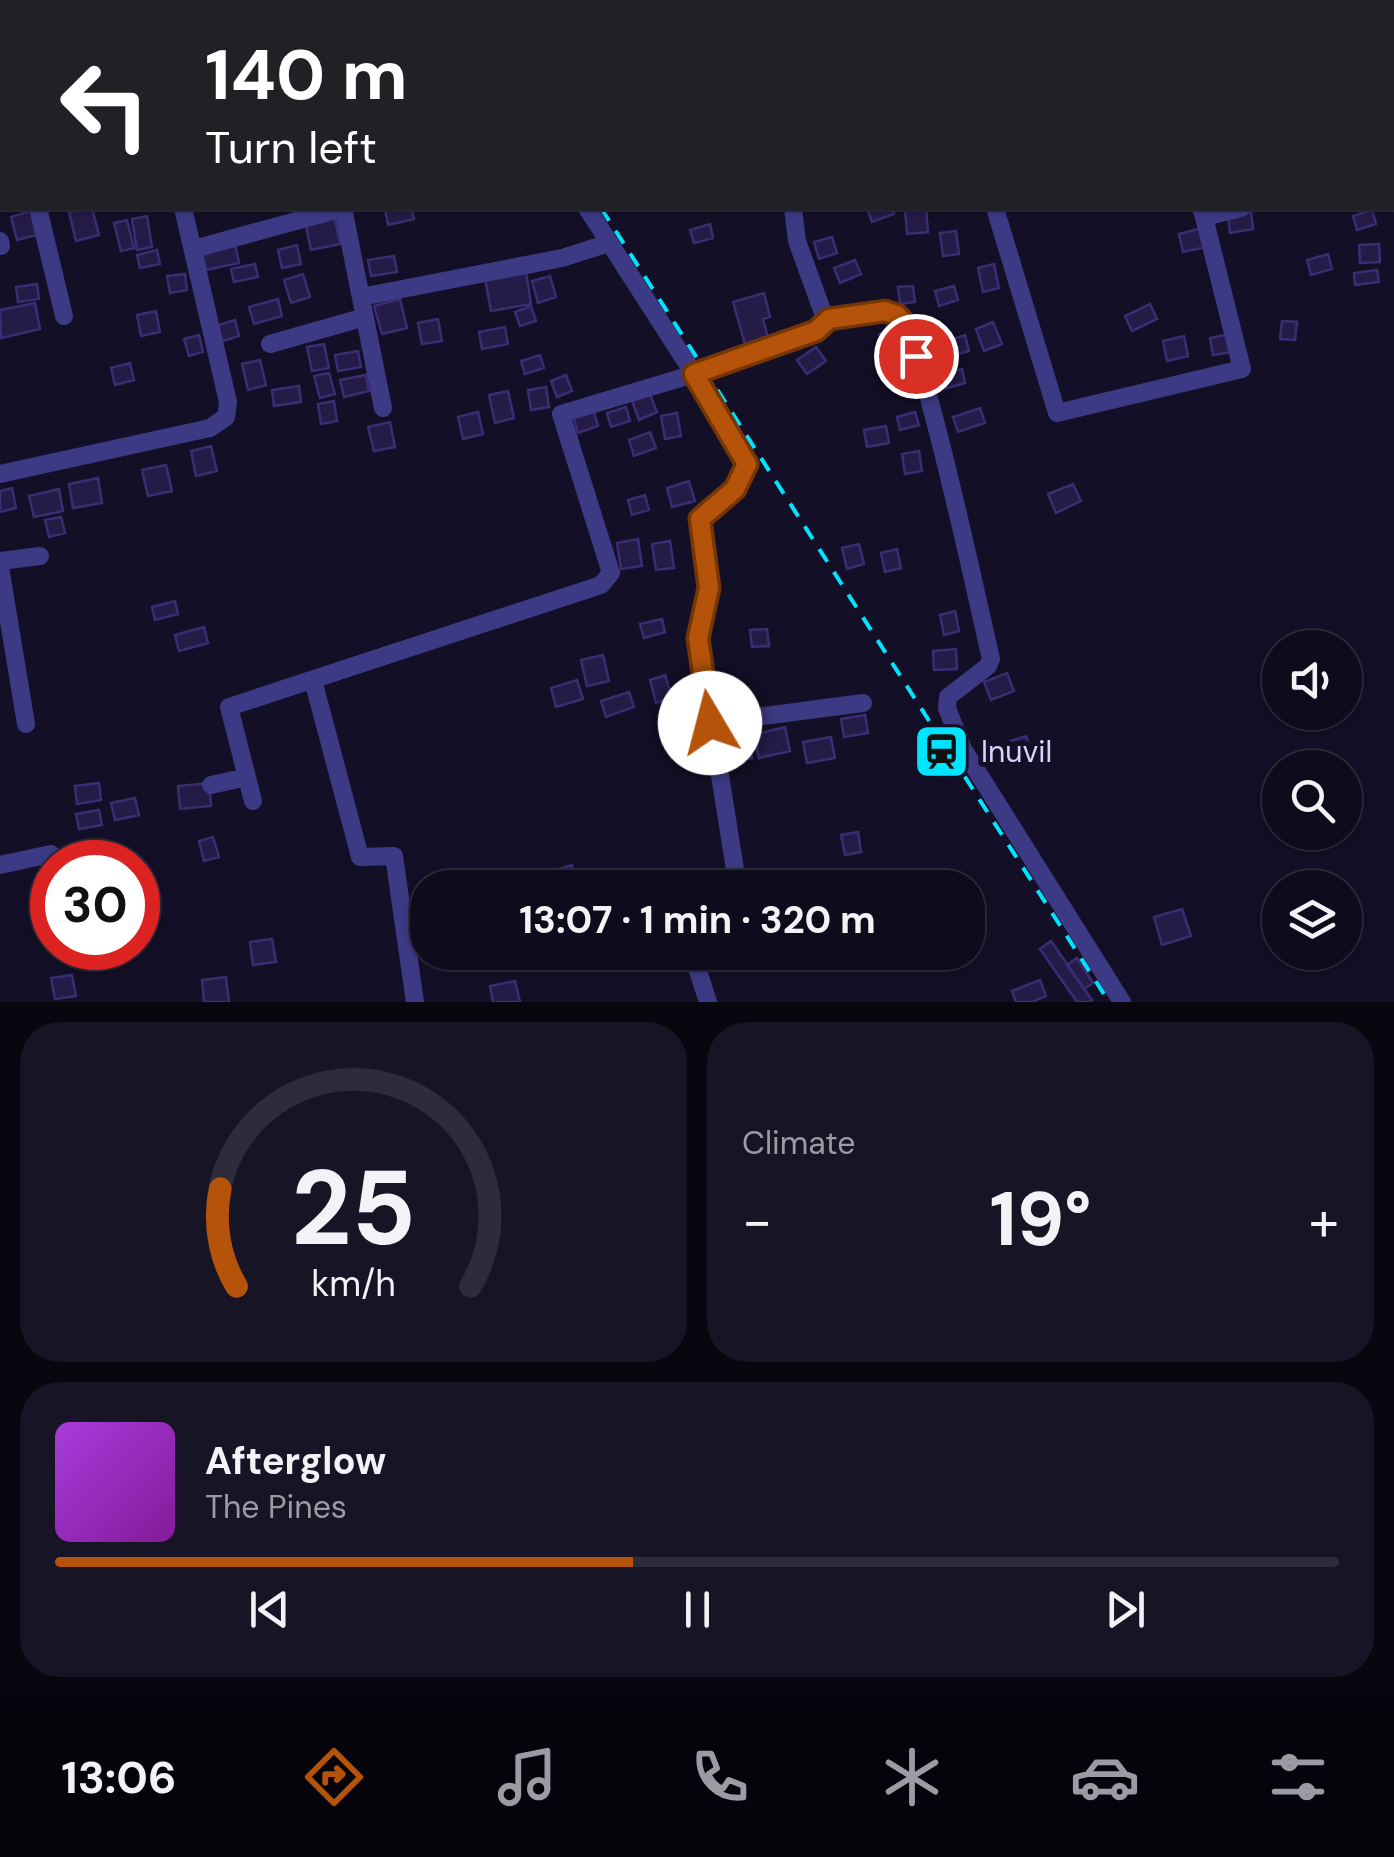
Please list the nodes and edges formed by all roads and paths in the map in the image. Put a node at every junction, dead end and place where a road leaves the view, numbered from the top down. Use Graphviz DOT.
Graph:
graph roads {
  1 [pos="38,210"];
  2 [pos="184,210"];
  3 [pos="336,210"];
  4 [pos="343,210"];
  5 [pos="587,210"];
  6 [pos="794,210"];
  7 [pos="997,210"];
  8 [pos="1202,212"];
  9 [pos="609,243"];
  10 [pos="194,249"];
  11 [pos="361,297"];
  12 [pos="64,316"];
  13 [pos="365,318"];
  14 [pos="829,319"];
  15 [pos="270,344"];
  16 [pos="694,374"];
  17 [pos="383,408"];
  18 [pos="0,474"];
  19 [pos="40,556"];
  20 [pos="0,564"];
  21 [pos="313,680"];
  22 [pos="863,702"];
  23 [pos="710,723"];
  24 [pos="26,724"];
  25 [pos="247,777"];
  26 [pos="211,786"];
  27 [pos="253,801"];
  28 [pos="30,859"];
  29 [pos="0,865"];
  30 [pos="735,870"];
  31 [pos="698,970"];
  32 [pos="415,1002"];
  33 [pos="708,1002"];
  34 [pos="1122,1002"];
  1 -- 12 [label="street"];
  2 -- 10 [label="street"];
  3 -- 10 [label="street"];
  4 -- 11 [label="street"];
  5 -- 9 [label="street"];
  6 -- 14 [label="street"];
  7 -- 8 [label="street"];
  9 -- 11 [label="street"];
  9 -- 16 [label="street"];
  10 -- 18 [label="street"];
  11 -- 13 [label="street"];
  13 -- 15 [label="street"];
  13 -- 17 [label="street"];
  14 -- 16 [label="street"];
  14 -- 34 [label="street"];
  16 -- 21 [label="street"];
  16 -- 23 [label="street"];
  19 -- 20 [label="street"];
  20 -- 24 [label="street"];
  21 -- 25 [label="street"];
  21 -- 32 [label="street"];
  22 -- 23 [label="street"];
  23 -- 30 [label="street"];
  25 -- 26 [label="street"];
  25 -- 27 [label="street"];
  28 -- 29 [label="street"];
  31 -- 33 [label="street"];
}
